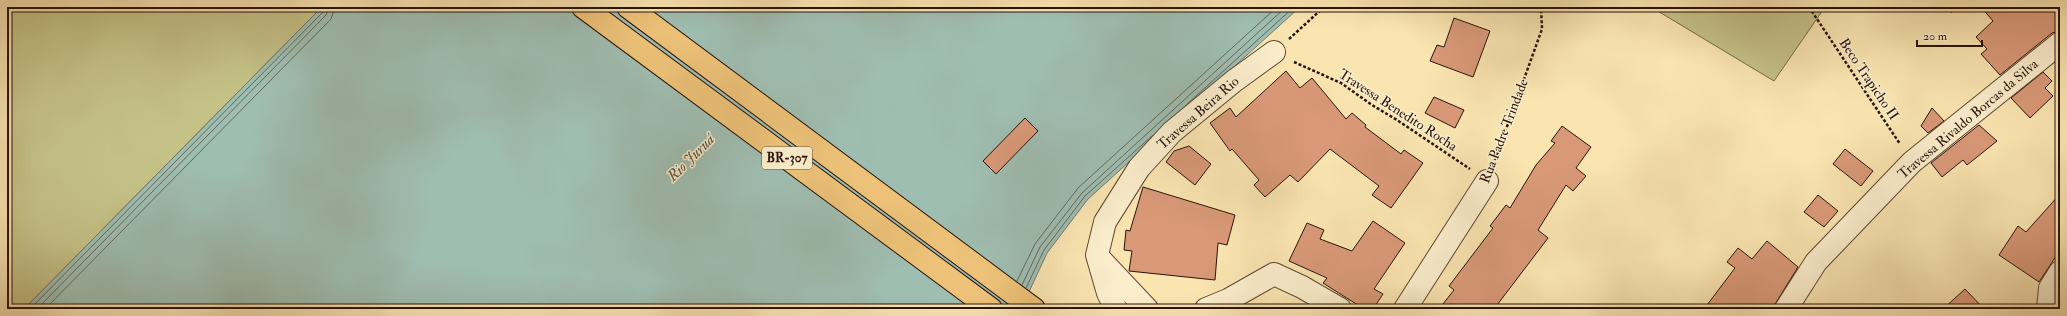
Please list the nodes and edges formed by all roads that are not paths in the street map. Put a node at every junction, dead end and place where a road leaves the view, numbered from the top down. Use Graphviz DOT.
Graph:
graph roads {
  1 [pos="583,7"];
  2 [pos="628,7"];
  3 [pos="2060,43"];
  4 [pos="1274,52"];
  5 [pos="1487,181"];
  6 [pos="1097,256"];
  7 [pos="2060,272"];
  8 [pos="991,309"];
  9 [pos="1034,309"];
  10 [pos="1116,309"];
  11 [pos="1147,309"];
  12 [pos="1206,309"];
  13 [pos="1340,309"];
  14 [pos="1405,309"];
  15 [pos="1786,309"];
  16 [pos="2048,309"];
  1 -- 8 [label="main road, BR-307"];
  2 -- 9 [label="main road, BR-307"];
  3 -- 15 [label="street, Travessa Rivaldo Borcas da Silva"];
  4 -- 6 [label="street, Travessa Beira Rio"];
  5 -- 14 [label="street, Rua Padre Trindade"];
  6 -- 10 [label="street, Travessa Beira Rio"];
  6 -- 11 [label="street"];
  7 -- 16 [label="street"];
  12 -- 13 [label="street"];
}
